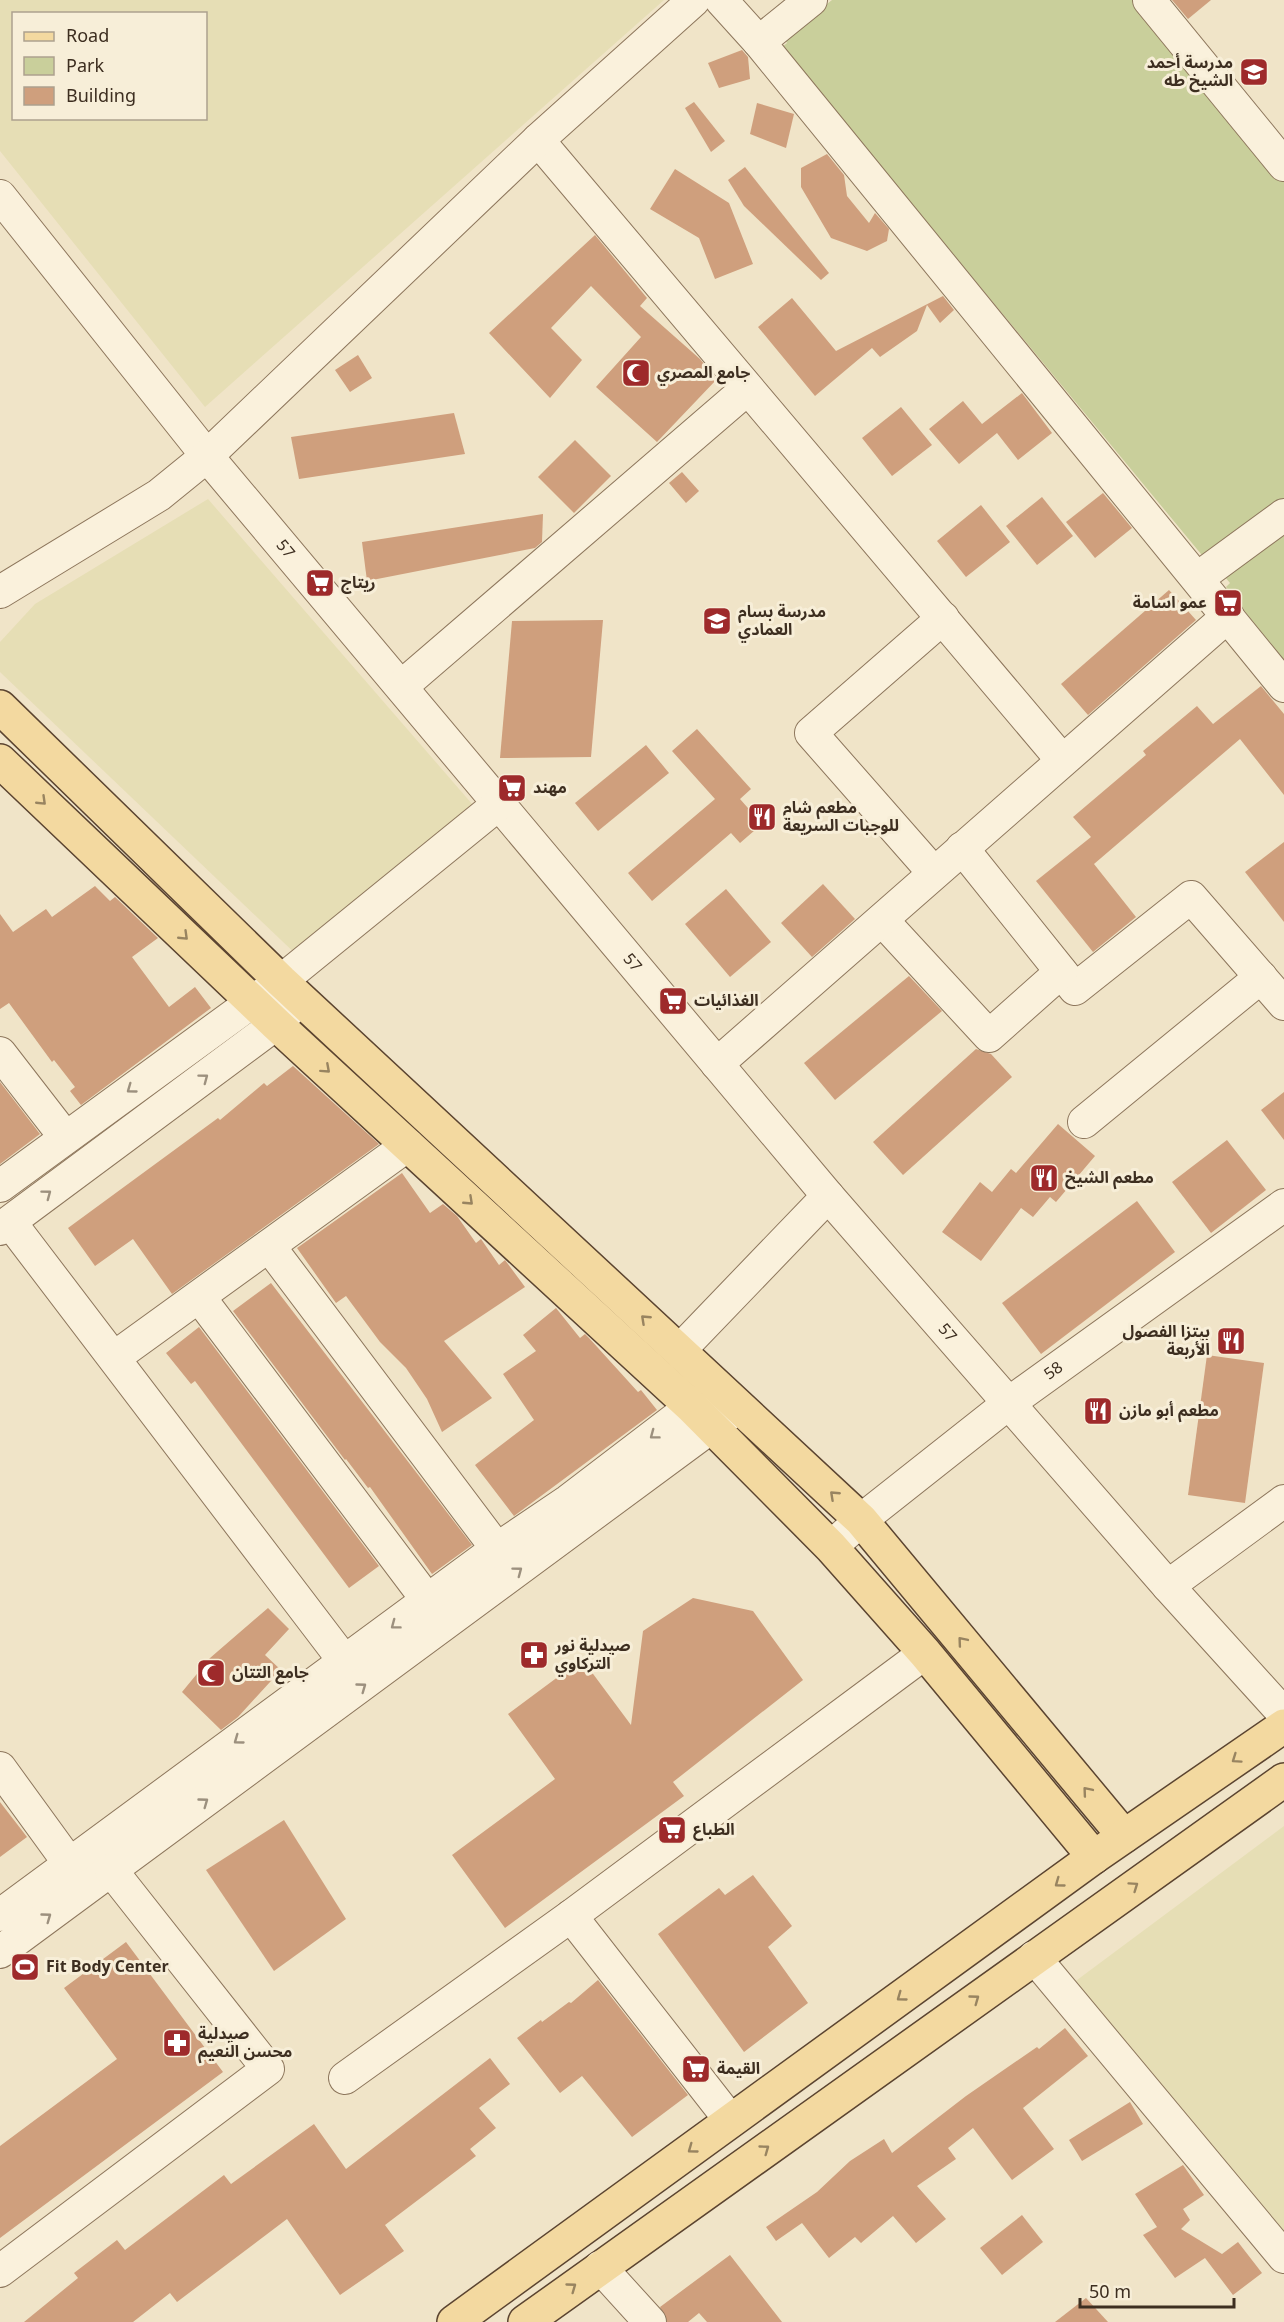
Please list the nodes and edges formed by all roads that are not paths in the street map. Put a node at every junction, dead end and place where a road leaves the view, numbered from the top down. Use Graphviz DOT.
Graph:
graph roads {
  1 [pos="694,0"];
  2 [pos="721,0"];
  3 [pos="811,0"];
  4 [pos="1149,0"];
  5 [pos="759,42"];
  6 [pos="538,140"];
  7 [pos="1284,165"];
  8 [pos="0,196"];
  9 [pos="747,389"];
  10 [pos="207,456"];
  11 [pos="1284,515"];
  12 [pos="1198,578"];
  13 [pos="0,591"];
  14 [pos="1228,616"];
  15 [pos="943,618"];
  16 [pos="402,686"];
  17 [pos="1284,686"];
  18 [pos="0,707"];
  19 [pos="1062,760"];
  20 [pos="0,761"];
  21 [pos="500,803"];
  22 [pos="962,848"];
  23 [pos="934,873"];
  24 [pos="882,920"];
  25 [pos="1061,972"];
  26 [pos="1261,977"];
  27 [pos="291,989"];
  28 [pos="252,1001"];
  29 [pos="1284,1004"];
  30 [pos="276,1024"];
  31 [pos="0,1053"];
  32 [pos="717,1064"];
  33 [pos="1083,1122"];
  34 [pos="65,1137"];
  35 [pos="408,1145"];
  36 [pos="0,1186"];
  37 [pos="828,1196"];
  38 [pos="1284,1205"];
  39 [pos="5,1226"];
  40 [pos="269,1246"];
  41 [pos="201,1298"];
  42 [pos="679,1351"];
  43 [pos="115,1357"];
  44 [pos="728,1397"];
  45 [pos="1009,1403"];
  46 [pos="701,1418"];
  47 [pos="1284,1501"];
  48 [pos="861,1520"];
  49 [pos="831,1547"];
  50 [pos="497,1549"];
  51 [pos="1168,1586"];
  52 [pos="428,1601"];
  53 [pos="925,1653"];
  54 [pos="345,1662"];
  55 [pos="1284,1714"];
  56 [pos="1284,1726"];
  57 [pos="0,1768"];
  58 [pos="1284,1780"];
  59 [pos="1124,1836"];
  60 [pos="1094,1857"];
  61 [pos="69,1863"];
  62 [pos="111,1870"];
  63 [pos="0,1915"];
  64 [pos="571,1916"];
  65 [pos="0,1952"];
  66 [pos="1034,1956"];
  67 [pos="345,2078"];
  68 [pos="731,2121"];
  69 [pos="1284,2257"];
  70 [pos="600,2267"];
  71 [pos="0,2271"];
  72 [pos="454,2322"];
  73 [pos="525,2322"];
  74 [pos="650,2322"];
  1 -- 6 [label="street"];
  2 -- 5 [label="street"];
  3 -- 5 [label="street"];
  4 -- 7 [label="street"];
  5 -- 12 [label="street"];
  6 -- 9 [label="street"];
  6 -- 10 [label="street"];
  8 -- 10 [label="street, 57"];
  9 -- 15 [label="street"];
  9 -- 16 [label="street"];
  10 -- 13 [label="street"];
  10 -- 16 [label="street, 57"];
  11 -- 12 [label="street"];
  12 -- 14 [label="street"];
  14 -- 17 [label="street"];
  14 -- 19 [label="street"];
  15 -- 19 [label="street"];
  15 -- 23 [label="street"];
  16 -- 21 [label="street, 57"];
  18 -- 27 [label="main road"];
  19 -- 22 [label="street"];
  20 -- 28 [label="main road, one-way"];
  21 -- 27 [label="street"];
  21 -- 32 [label="street, 57"];
  22 -- 23 [label="street"];
  22 -- 25 [label="street"];
  23 -- 24 [label="street"];
  24 -- 25 [label="street"];
  24 -- 32 [label="street"];
  25 -- 26 [label="street"];
  26 -- 29 [label="street"];
  26 -- 33 [label="street"];
  27 -- 28 [label="street"];
  27 -- 30 [label="street"];
  42 -- 27 [label="main road, one-way"];
  28 -- 30 [label="main road"];
  28 -- 34 [label="street, one-way"];
  30 -- 35 [label="main road, one-way"];
  39 -- 30 [label="street, one-way"];
  31 -- 34 [label="street"];
  32 -- 37 [label="street, 57"];
  34 -- 36 [label="street"];
  35 -- 40 [label="street"];
  35 -- 46 [label="main road, one-way"];
  37 -- 42 [label="street"];
  37 -- 45 [label="street, 57"];
  38 -- 45 [label="street, 58"];
  39 -- 43 [label="street"];
  40 -- 41 [label="street"];
  40 -- 50 [label="street"];
  41 -- 43 [label="street"];
  41 -- 52 [label="street"];
  42 -- 44 [label="main road"];
  43 -- 54 [label="street"];
  44 -- 46 [label="street"];
  48 -- 44 [label="main road, one-way"];
  45 -- 48 [label="street, 58"];
  45 -- 51 [label="street, 57"];
  46 -- 49 [label="main road"];
  46 -- 50 [label="street, one-way"];
  62 -- 46 [label="street, one-way"];
  47 -- 51 [label="street"];
  48 -- 49 [label="street, 58"];
  59 -- 48 [label="main road, one-way"];
  49 -- 53 [label="main road"];
  50 -- 52 [label="street"];
  51 -- 55 [label="street, 57"];
  52 -- 54 [label="street, one-way"];
  53 -- 60 [label="main road"];
  53 -- 64 [label="street"];
  54 -- 61 [label="street, one-way"];
  56 -- 59 [label="main road, one-way"];
  57 -- 61 [label="street"];
  66 -- 58 [label="main road, one-way"];
  59 -- 60 [label="main road"];
  60 -- 68 [label="main road, one-way"];
  61 -- 63 [label="street"];
  65 -- 62 [label="street, one-way"];
  62 -- 71 [label="street"];
  64 -- 67 [label="street"];
  64 -- 68 [label="street"];
  66 -- 69 [label="street"];
  70 -- 66 [label="main road, one-way"];
  68 -- 72 [label="main road, one-way"];
  73 -- 70 [label="main road, one-way"];
  70 -- 74 [label="street"];
}
